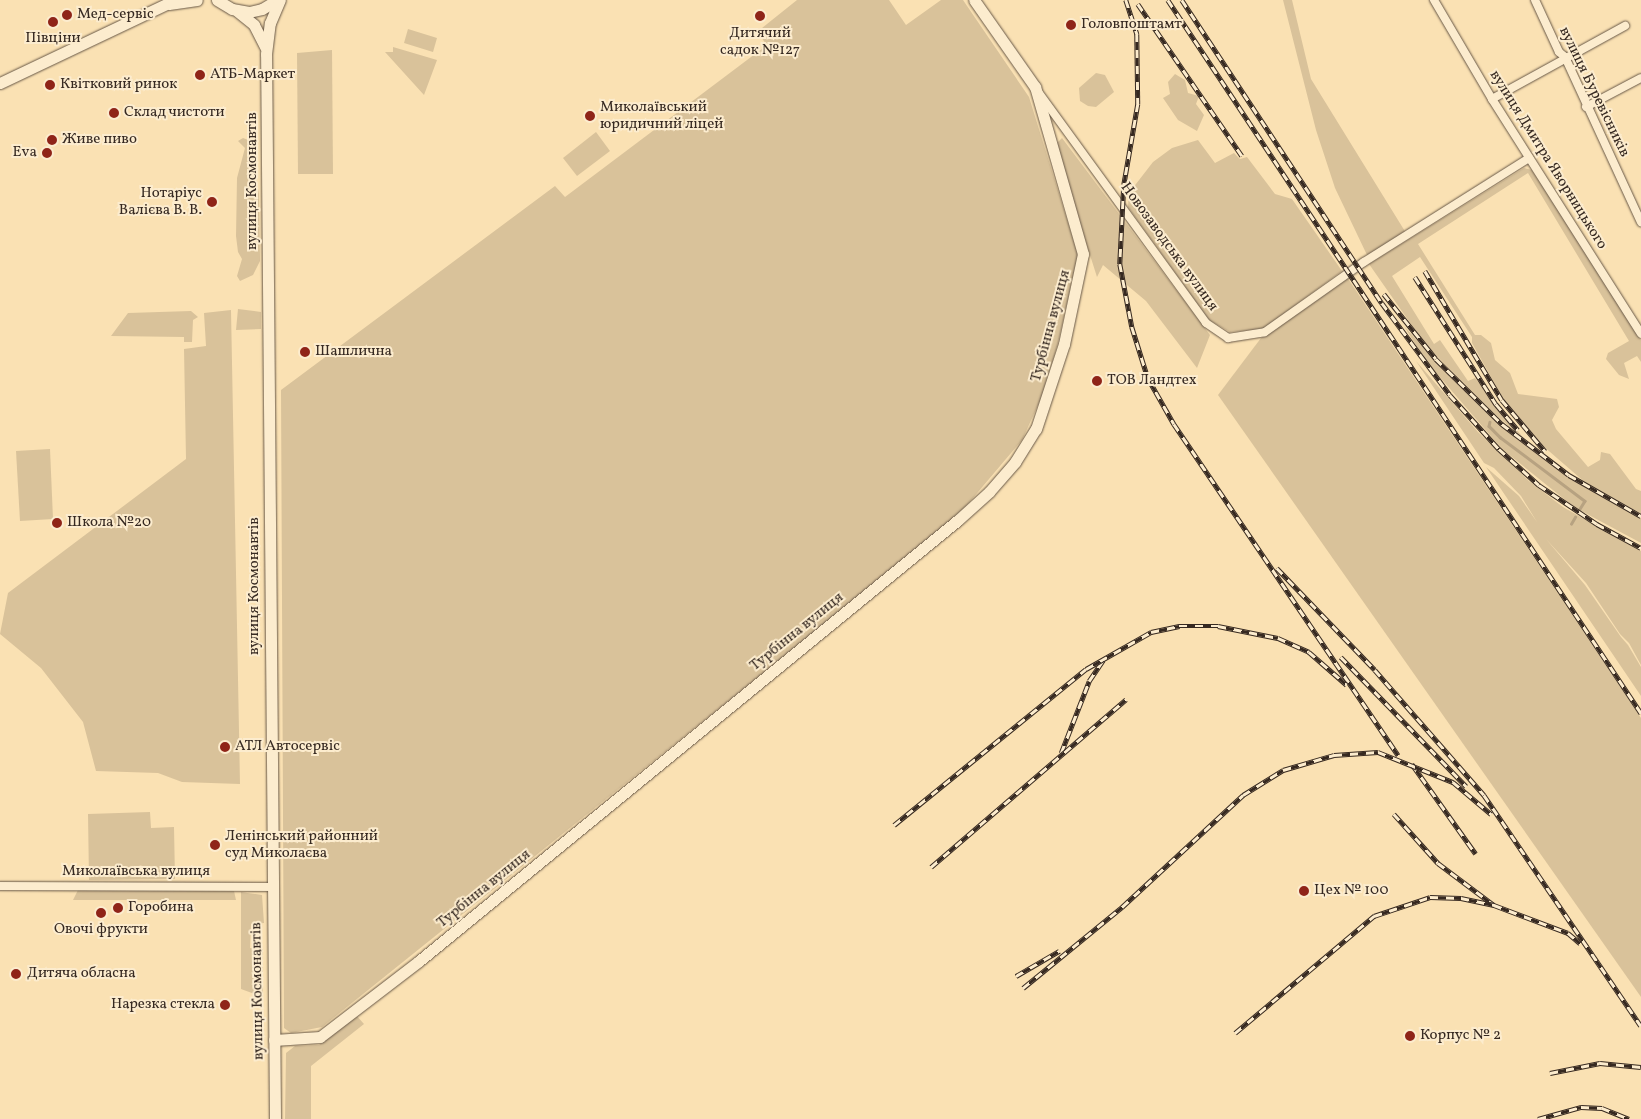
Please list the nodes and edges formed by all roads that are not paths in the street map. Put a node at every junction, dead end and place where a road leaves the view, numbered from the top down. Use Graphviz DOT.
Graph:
graph roads {
  1 [pos="197,0"];
  2 [pos="204,0"];
  3 [pos="278,0"];
  4 [pos="974,0"];
  5 [pos="1434,0"];
  6 [pos="1535,0"];
  7 [pos="217,1"];
  8 [pos="171,2"];
  9 [pos="236,10"];
  10 [pos="1625,26"];
  11 [pos="266,54"];
  12 [pos="1565,57"];
  13 [pos="1641,78"];
  14 [pos="0,83"];
  15 [pos="1035,87"];
  16 [pos="1492,99"];
  17 [pos="1586,107"];
  18 [pos="1529,158"];
  19 [pos="1641,222"];
  20 [pos="1641,334"];
  21 [pos="0,886"];
  22 [pos="272,887"];
  23 [pos="274,1040"];
  24 [pos="275,1119"];
  1 -- 8 [label="main road"];
  2 -- 7 [label="main road"];
  3 -- 9 [label="main road"];
  3 -- 11 [label="main road, вулиця Космонавтів"];
  4 -- 15 [label="main road, Новозаводська вулиця"];
  5 -- 16 [label="street, вулиця Дмитра Яворницького"];
  6 -- 12 [label="street, вулиця Буревісників"];
  7 -- 9 [label="main road"];
  8 -- 14 [label="main road"];
  9 -- 11 [label="main road, вулиця Космонавтів"];
  10 -- 12 [label="street"];
  11 -- 22 [label="main road, вулиця Космонавтів"];
  12 -- 16 [label="street"];
  12 -- 17 [label="street, вулиця Буревісників"];
  13 -- 17 [label="street"];
  15 -- 18 [label="street, Новозаводська вулиця"];
  15 -- 23 [label="main road, Турбінна вулиця"];
  16 -- 18 [label="street, вулиця Дмитра Яворницького"];
  17 -- 19 [label="street, вулиця Буревісників"];
  18 -- 20 [label="street, вулиця Дмитра Яворницького"];
  21 -- 22 [label="street, Миколаївська вулиця"];
  22 -- 23 [label="main road, вулиця Космонавтів"];
  23 -- 24 [label="main road, вулиця Космонавтів"];
}
